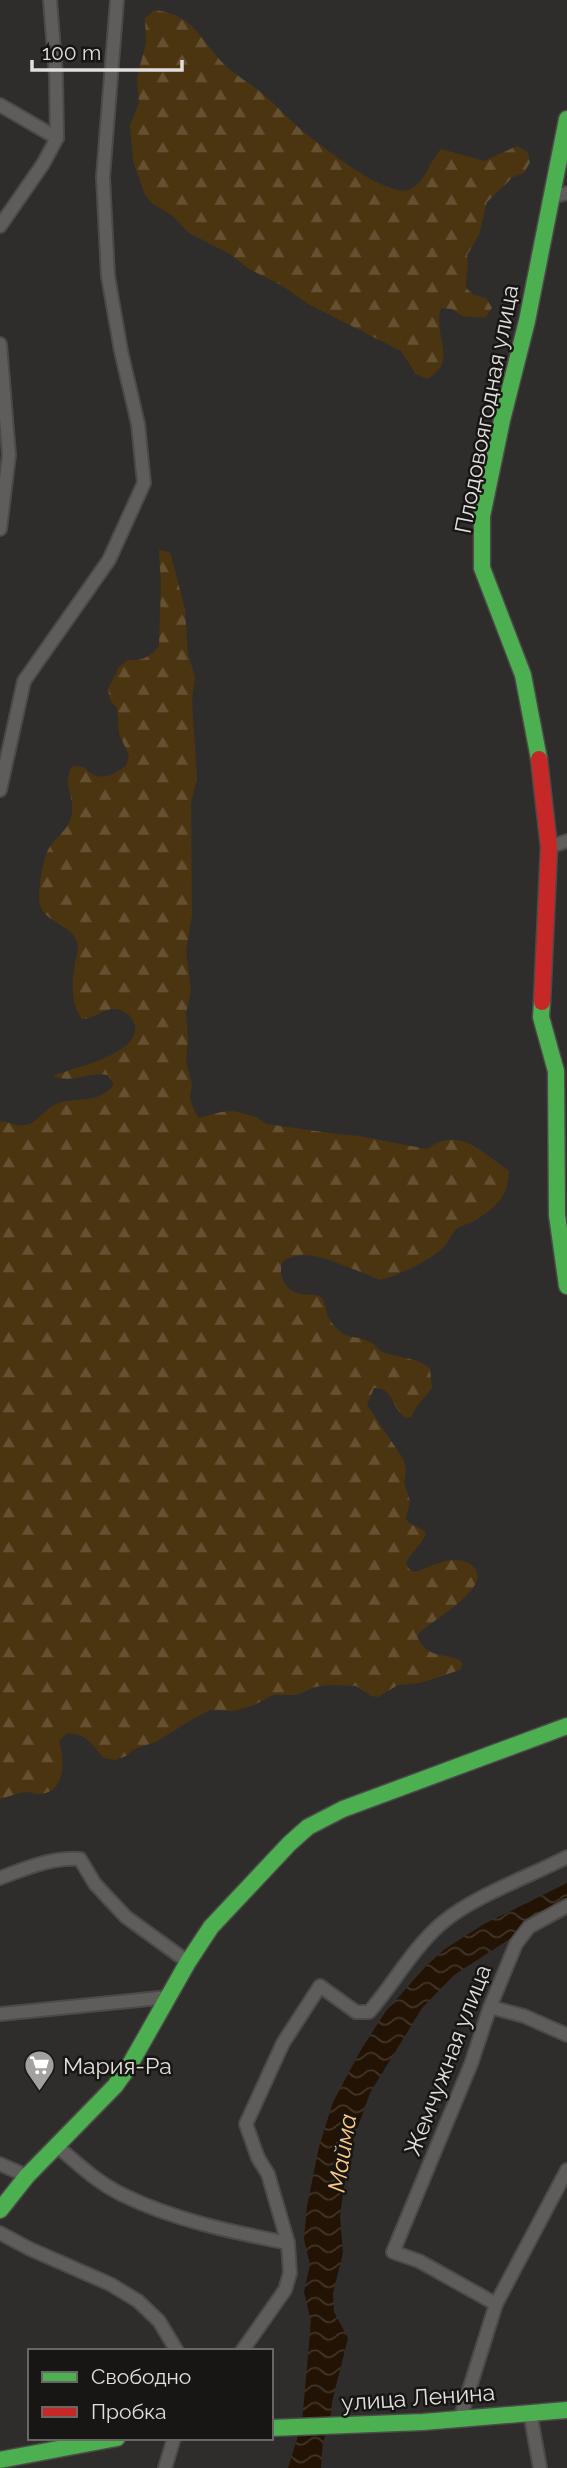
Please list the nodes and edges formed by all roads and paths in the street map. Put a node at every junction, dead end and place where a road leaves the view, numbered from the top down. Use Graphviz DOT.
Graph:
graph roads {
  1 [pos="50,0"];
  2 [pos="117,0"];
  3 [pos="0,105"];
  4 [pos="567,119"];
  5 [pos="57,138"];
  6 [pos="559,195"];
  7 [pos="0,226"];
  8 [pos="0,344"];
  9 [pos="0,528"];
  10 [pos="0,790"];
  11 [pos="567,841"];
  12 [pos="549,847"];
  13 [pos="567,1286"];
  14 [pos="567,1727"];
  15 [pos="567,1857"];
  16 [pos="0,1878"];
  17 [pos="567,1906"];
  18 [pos="188,1962"];
  19 [pos="169,1997"];
  20 [pos="490,2007"];
  21 [pos="0,2014"];
  22 [pos="567,2035"];
  23 [pos="58,2147"];
  24 [pos="0,2164"];
  25 [pos="567,2170"];
  26 [pos="27,2176"];
  27 [pos="0,2210"];
  28 [pos="0,2233"];
  29 [pos="288,2243"];
  30 [pos="496,2304"];
  31 [pos="176,2349"];
  32 [pos="243,2349"];
  33 [pos="566,2408"];
  34 [pos="530,2412"];
  35 [pos="460,2418"];
  36 [pos="279,2428"];
  37 [pos="106,2440"];
  38 [pos="173,2440"];
  39 [pos="0,2460"];
  40 [pos="165,2468"];
  41 [pos="540,2468"];
  1 -- 5 [label="street"];
  2 -- 10 [label="street"];
  3 -- 5 [label="street"];
  4 -- 6 [label="street, Плодовоягодная улица"];
  5 -- 7 [label="street"];
  6 -- 12 [label="street, Плодовоягодная улица"];
  8 -- 9 [label="street"];
  11 -- 12 [label="street"];
  12 -- 13 [label="street, Плодовоягодная улица"];
  14 -- 18 [label="street"];
  15 -- 29 [label="street"];
  16 -- 18 [label="street"];
  17 -- 20 [label="street, Жемчужная улица"];
  18 -- 19 [label="street"];
  19 -- 21 [label="street"];
  19 -- 23 [label="street"];
  20 -- 22 [label="street"];
  20 -- 30 [label="street, Жемчужная улица"];
  23 -- 26 [label="street"];
  23 -- 29 [label="street"];
  24 -- 26 [label="street"];
  25 -- 30 [label="street"];
  26 -- 27 [label="street"];
  28 -- 31 [label="street"];
  29 -- 32 [label="street"];
  30 -- 35 [label="street"];
  33 -- 34 [label="street, улица Ленина"];
  34 -- 35 [label="street, улица Ленина"];
  34 -- 41 [label="street"];
  35 -- 36 [label="street, улица Ленина"];
  37 -- 39 [label="street"];
  38 -- 40 [label="street"];
}
